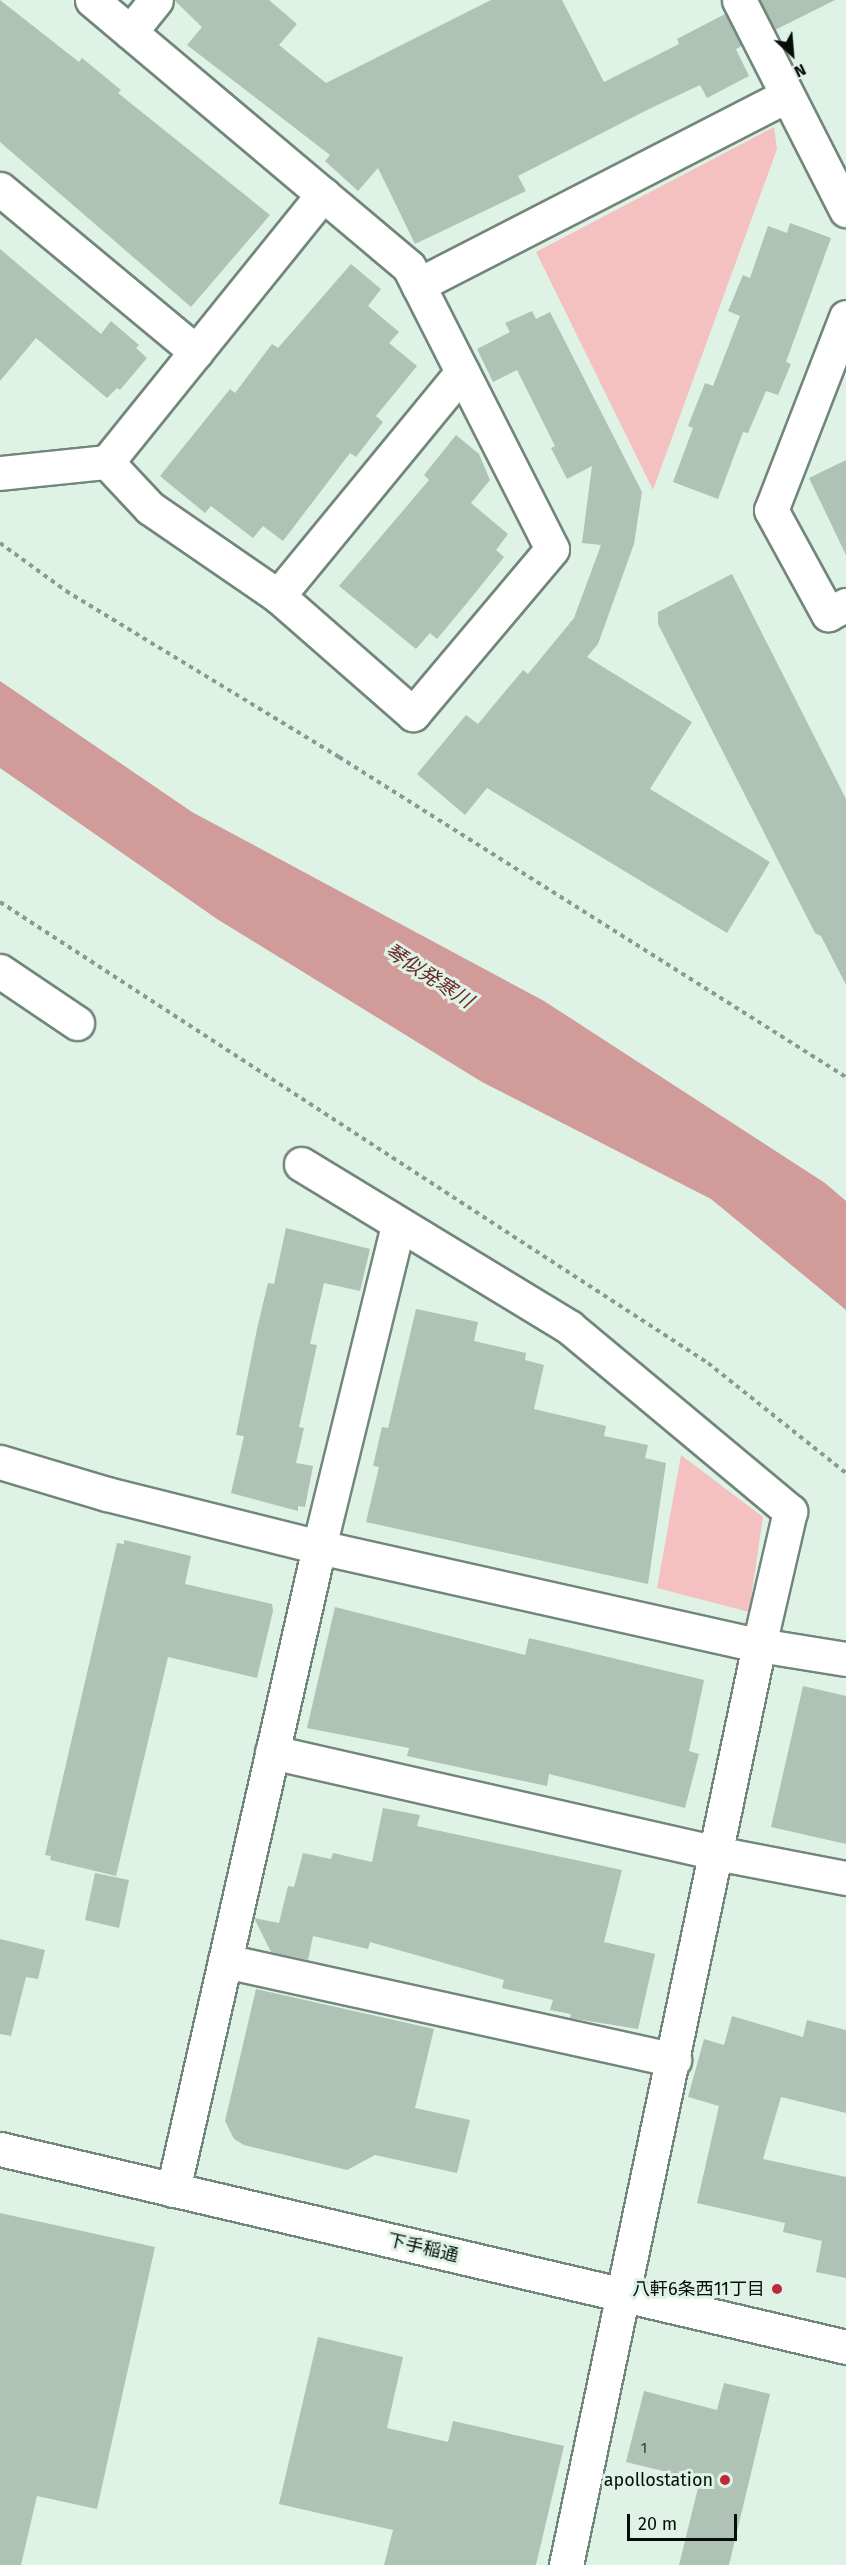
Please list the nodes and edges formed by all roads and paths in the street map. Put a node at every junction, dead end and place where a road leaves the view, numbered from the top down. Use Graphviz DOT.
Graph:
graph roads {
  1 [pos="92,0"];
  2 [pos="156,0"];
  3 [pos="739,0"];
  4 [pos="130,32"];
  5 [pos="787,94"];
  6 [pos="0,189"];
  7 [pos="323,194"];
  8 [pos="846,210"];
  9 [pos="418,285"];
  10 [pos="846,317"];
  11 [pos="196,352"];
  12 [pos="462,372"];
  13 [pos="107,462"];
  14 [pos="0,472"];
  15 [pos="0,543"];
  16 [pos="278,596"];
  17 [pos="846,605"];
  18 [pos="0,902"];
  19 [pos="0,971"];
  20 [pos="77,1023"];
  21 [pos="846,1077"];
  22 [pos="301,1164"];
  23 [pos="398,1226"];
  24 [pos="0,1462"];
  25 [pos="846,1473"];
  26 [pos="319,1548"];
  27 [pos="759,1645"];
  28 [pos="846,1659"];
  29 [pos="272,1752"];
  30 [pos="716,1853"];
  31 [pos="846,1878"];
  32 [pos="225,1961"];
  33 [pos="674,2060"];
  34 [pos="0,2149"];
  35 [pos="174,2190"];
  36 [pos="625,2295"];
  37 [pos="846,2347"];
  38 [pos="566,2565"];
  1 -- 4 [label="street"];
  2 -- 4 [label="street"];
  3 -- 5 [label="street"];
  4 -- 7 [label="street"];
  5 -- 8 [label="street"];
  5 -- 9 [label="street"];
  6 -- 11 [label="street"];
  7 -- 9 [label="street"];
  7 -- 11 [label="street"];
  9 -- 12 [label="street"];
  10 -- 17 [label="street"];
  11 -- 13 [label="street"];
  12 -- 16 [label="street"];
  12 -- 16 [label="street"];
  13 -- 14 [label="street"];
  13 -- 16 [label="street"];
  15 -- 21 [label="path"];
  18 -- 25 [label="path"];
  19 -- 20 [label="street"];
  22 -- 23 [label="street"];
  23 -- 26 [label="street"];
  23 -- 27 [label="street"];
  24 -- 26 [label="street"];
  26 -- 27 [label="street"];
  26 -- 29 [label="street"];
  27 -- 28 [label="street"];
  27 -- 30 [label="street"];
  29 -- 30 [label="street"];
  29 -- 32 [label="street"];
  30 -- 31 [label="street"];
  30 -- 33 [label="street"];
  32 -- 33 [label="street"];
  32 -- 35 [label="street"];
  33 -- 36 [label="street"];
  34 -- 35 [label="street, 下手稲通"];
  35 -- 36 [label="street, 下手稲通"];
  36 -- 37 [label="street, 下手稲通"];
  36 -- 38 [label="street"];
}
